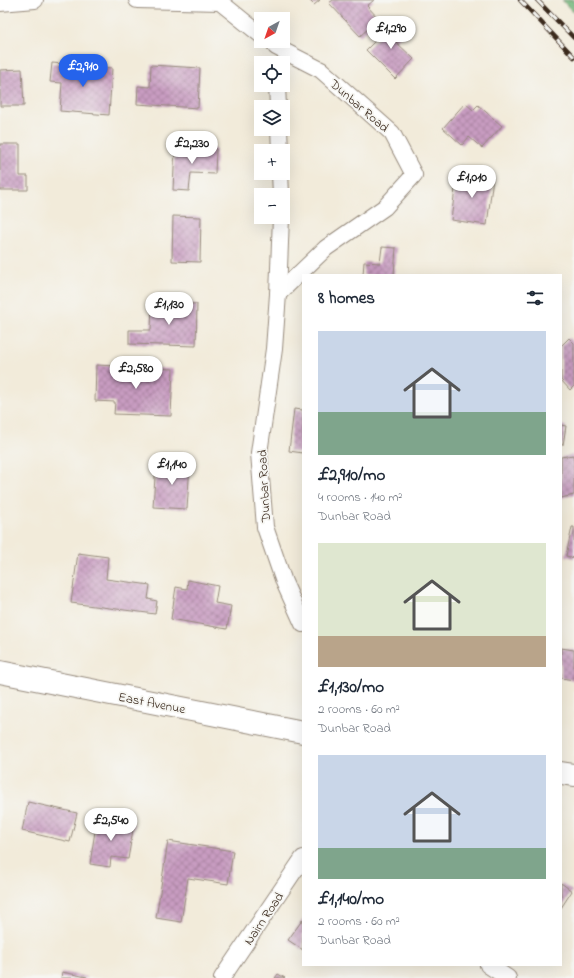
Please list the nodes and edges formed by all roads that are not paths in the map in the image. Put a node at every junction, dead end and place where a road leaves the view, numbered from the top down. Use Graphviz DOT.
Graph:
graph roads {
  1 [pos="35,0"];
  2 [pos="137,0"];
  3 [pos="0,3"];
  4 [pos="254,29"];
  5 [pos="273,50"];
  6 [pos="280,224"];
  7 [pos="278,294"];
  8 [pos="302,622"];
  9 [pos="0,672"];
  10 [pos="302,732"];
  11 [pos="562,773"];
  12 [pos="574,775"];
  13 [pos="302,859"];
  14 [pos="490,966"];
  15 [pos="222,978"];
  16 [pos="508,978"];
  1 -- 3 [label="street"];
  2 -- 4 [label="street"];
  5 -- 7 [label="street, Dunbar Road"];
  6 -- 7 [label="street, Dunbar Road"];
  7 -- 8 [label="street, Dunbar Road"];
  9 -- 10 [label="street, East Avenue"];
  11 -- 12 [label="street"];
  13 -- 15 [label="street, Nairn Road"];
  14 -- 16 [label="street"];
}
